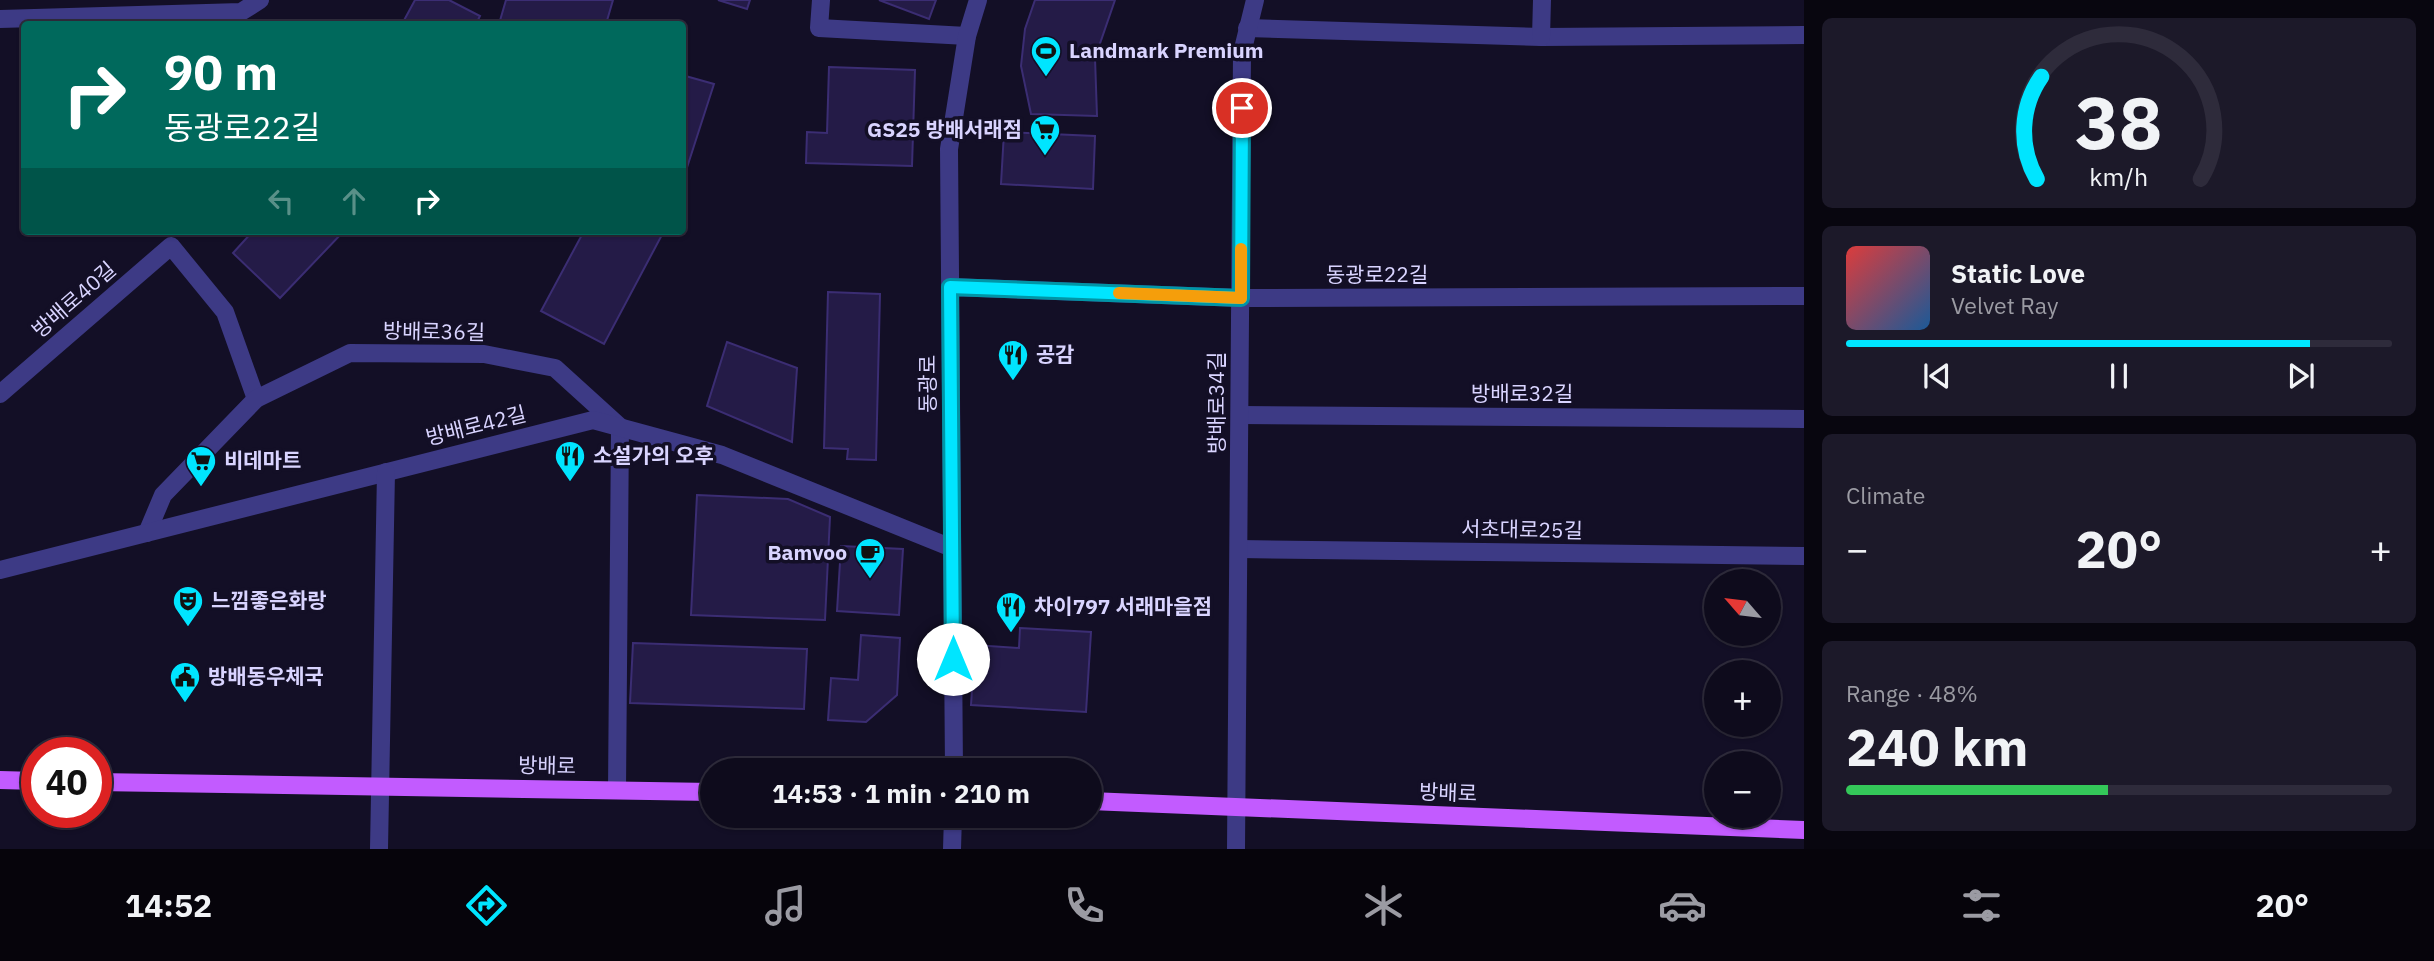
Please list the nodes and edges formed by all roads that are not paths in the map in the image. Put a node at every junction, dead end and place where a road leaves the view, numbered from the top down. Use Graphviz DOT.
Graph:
graph roads {
  1 [pos="260,0"];
  2 [pos="821,0"];
  3 [pos="978,0"];
  4 [pos="1255,0"];
  5 [pos="1542,0"];
  6 [pos="0,19"];
  7 [pos="1247,28"];
  8 [pos="1804,35"];
  9 [pos="967,36"];
  10 [pos="1541,37"];
  11 [pos="950,287"];
  12 [pos="1804,296"];
  13 [pos="1241,298"];
  14 [pos="0,394"];
  15 [pos="256,399"];
  16 [pos="1240,415"];
  17 [pos="1804,419"];
  18 [pos="620,427"];
  19 [pos="386,472"];
  20 [pos="147,533"];
  21 [pos="952,548"];
  22 [pos="1238,549"];
  23 [pos="1804,556"];
  24 [pos="0,570"];
  25 [pos="954,758"];
  26 [pos="0,780"];
  27 [pos="21,781"];
  28 [pos="112,782"];
  29 [pos="380,786"];
  30 [pos="617,790"];
  31 [pos="700,792"];
  32 [pos="1102,802"];
  33 [pos="1236,807"];
  34 [pos="952,828"];
  35 [pos="1804,830"];
  36 [pos="379,849"];
  37 [pos="951,849"];
  38 [pos="1236,849"];
  1 -- 6 [label="street"];
  2 -- 9 [label="street"];
  3 -- 9 [label="street, 동광로"];
  4 -- 7 [label="street, 방배로34길"];
  5 -- 10 [label="street"];
  7 -- 10 [label="street"];
  7 -- 13 [label="street, 방배로34길"];
  8 -- 10 [label="street"];
  9 -- 11 [label="street, 동광로"];
  11 -- 13 [label="street, 동광로22길"];
  11 -- 21 [label="street, 동광로"];
  12 -- 13 [label="street, 동광로22길"];
  13 -- 16 [label="street, 방배로34길"];
  14 -- 15 [label="street, 방배로40길"];
  15 -- 18 [label="street, 방배로36길"];
  15 -- 20 [label="street, 방배로36길"];
  16 -- 17 [label="street, 방배로32길"];
  16 -- 22 [label="street, 방배로34길"];
  18 -- 19 [label="street, 방배로42길"];
  18 -- 21 [label="street, 방배로42길"];
  18 -- 30 [label="street"];
  19 -- 20 [label="street, 방배로42길"];
  19 -- 29 [label="street"];
  20 -- 24 [label="street, 방배로42길"];
  21 -- 25 [label="street, 동광로"];
  22 -- 23 [label="street, 서초대로25길"];
  22 -- 33 [label="street, 방배로34길"];
  26 -- 27 [label="main road"];
  28 -- 29 [label="main road, 방배로"];
  29 -- 30 [label="main road, 방배로"];
  29 -- 36 [label="street"];
  30 -- 31 [label="main road, 방배로"];
  32 -- 33 [label="main road, 방배로"];
  33 -- 35 [label="main road, 방배로"];
  33 -- 38 [label="street, 방배로34길"];
  34 -- 37 [label="street"];
}
